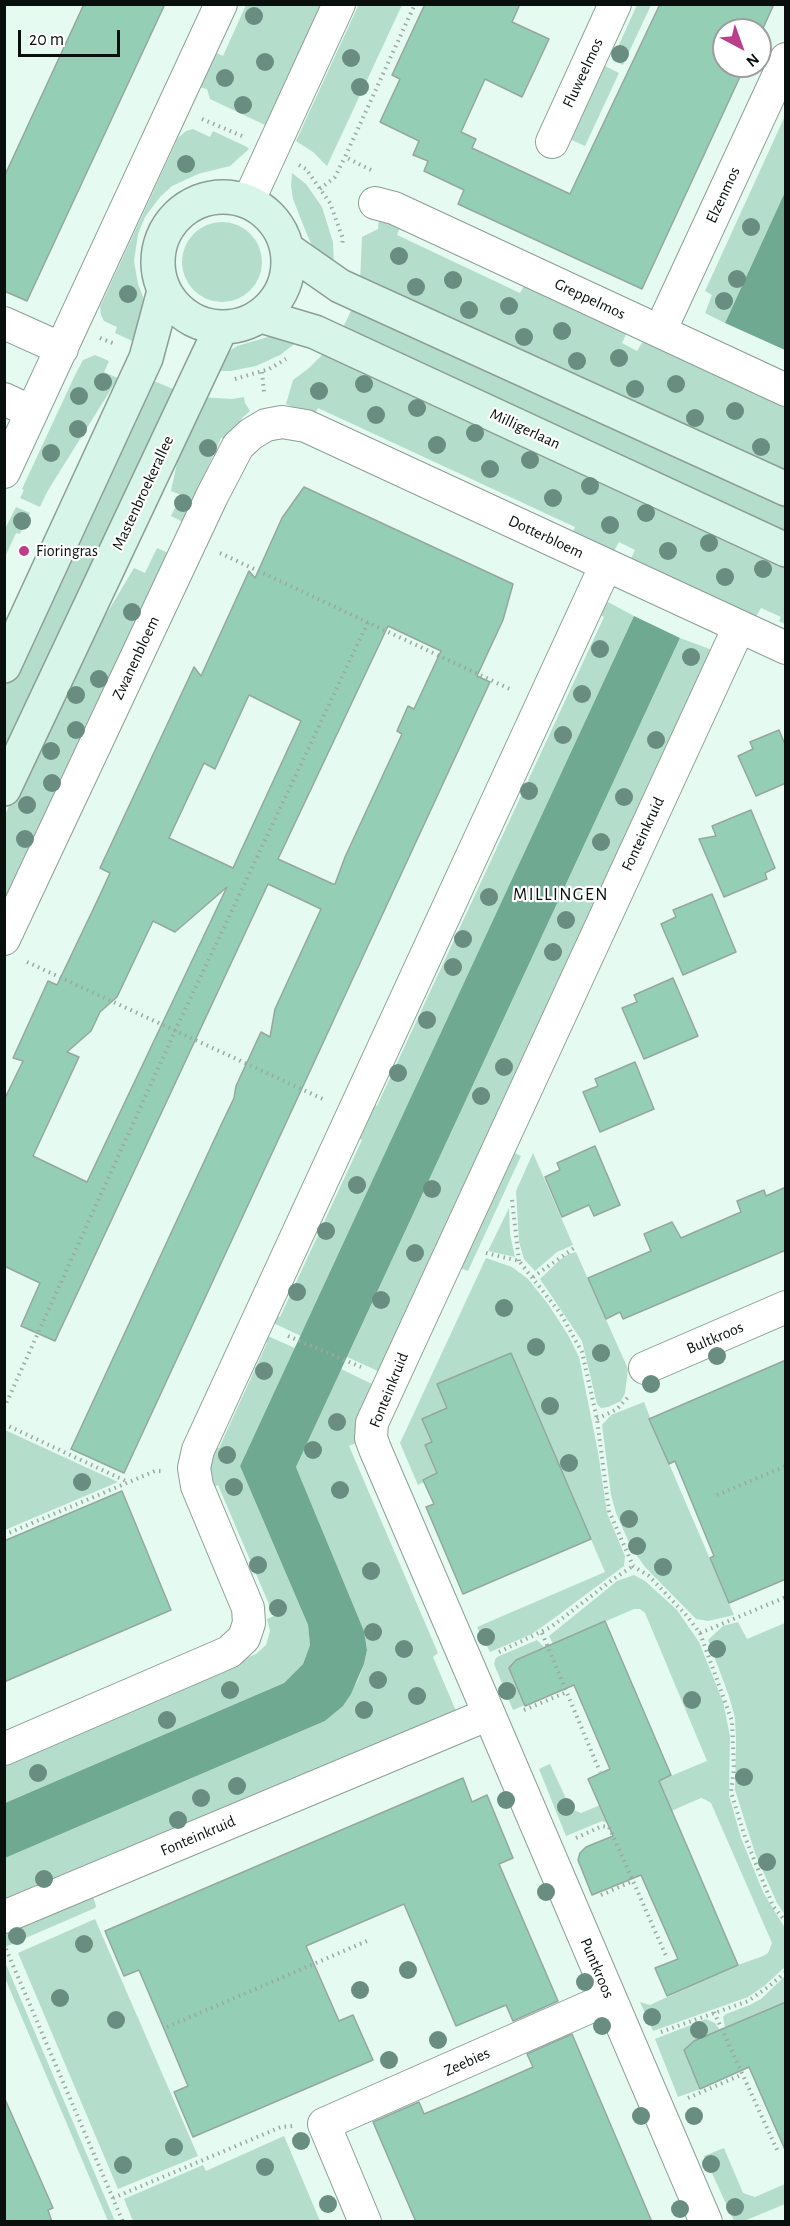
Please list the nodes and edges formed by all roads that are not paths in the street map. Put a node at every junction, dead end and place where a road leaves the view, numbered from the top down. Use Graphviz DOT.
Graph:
graph roads {
  1 [pos="221,4"];
  2 [pos="339,4"];
  3 [pos="615,4"];
  4 [pos="786,59"];
  5 [pos="552,142"];
  6 [pos="248,202"];
  7 [pos="385,206"];
  8 [pos="287,249"];
  9 [pos="164,291"];
  10 [pos="261,316"];
  11 [pos="4,323"];
  12 [pos="220,328"];
  13 [pos="660,331"];
  14 [pos="67,337"];
  15 [pos="786,390"];
  16 [pos="18,406"];
  17 [pos="306,426"];
  18 [pos="4,472"];
  19 [pos="786,489"];
  20 [pos="786,550"];
  21 [pos="606,565"];
  22 [pos="739,627"];
  23 [pos="786,648"];
  24 [pos="4,666"];
  25 [pos="4,789"];
  26 [pos="4,939"];
  27 [pos="786,1307"];
  28 [pos="645,1368"];
  29 [pos="489,1714"];
  30 [pos="4,1749"];
  31 [pos="4,1917"];
  32 [pos="610,1998"];
  33 [pos="365,2222"];
  34 [pos="706,2222"];
  1 -- 14 [label="street"];
  2 -- 6 [label="street"];
  3 -- 5 [label="street, Fluweelmos"];
  4 -- 13 [label="street, Elzenmos"];
  6 -- 8 [label="main road"];
  6 -- 9 [label="main road"];
  7 -- 13 [label="street, Greppelmos"];
  8 -- 10 [label="main road"];
  8 -- 19 [label="main road"];
  9 -- 12 [label="main road"];
  9 -- 24 [label="main road"];
  10 -- 12 [label="main road"];
  10 -- 20 [label="main road, Milligerlaan"];
  11 -- 14 [label="street"];
  12 -- 25 [label="main road, Mastenbroekerallee"];
  13 -- 15 [label="street, Greppelmos"];
  14 -- 16 [label="street"];
  16 -- 18 [label="street"];
  17 -- 21 [label="street, Dotterbloem"];
  17 -- 26 [label="street, Zwanenbloem"];
  21 -- 22 [label="street, Dotterbloem"];
  21 -- 30 [label="street"];
  22 -- 23 [label="street, Dotterbloem"];
  22 -- 29 [label="street, Fonteinkruid"];
  27 -- 28 [label="street, Bultkroos"];
  29 -- 31 [label="street, Fonteinkruid"];
  29 -- 32 [label="street, Puntkroos"];
  32 -- 33 [label="street, Zeebies"];
  32 -- 34 [label="street, Puntkroos"];
}
